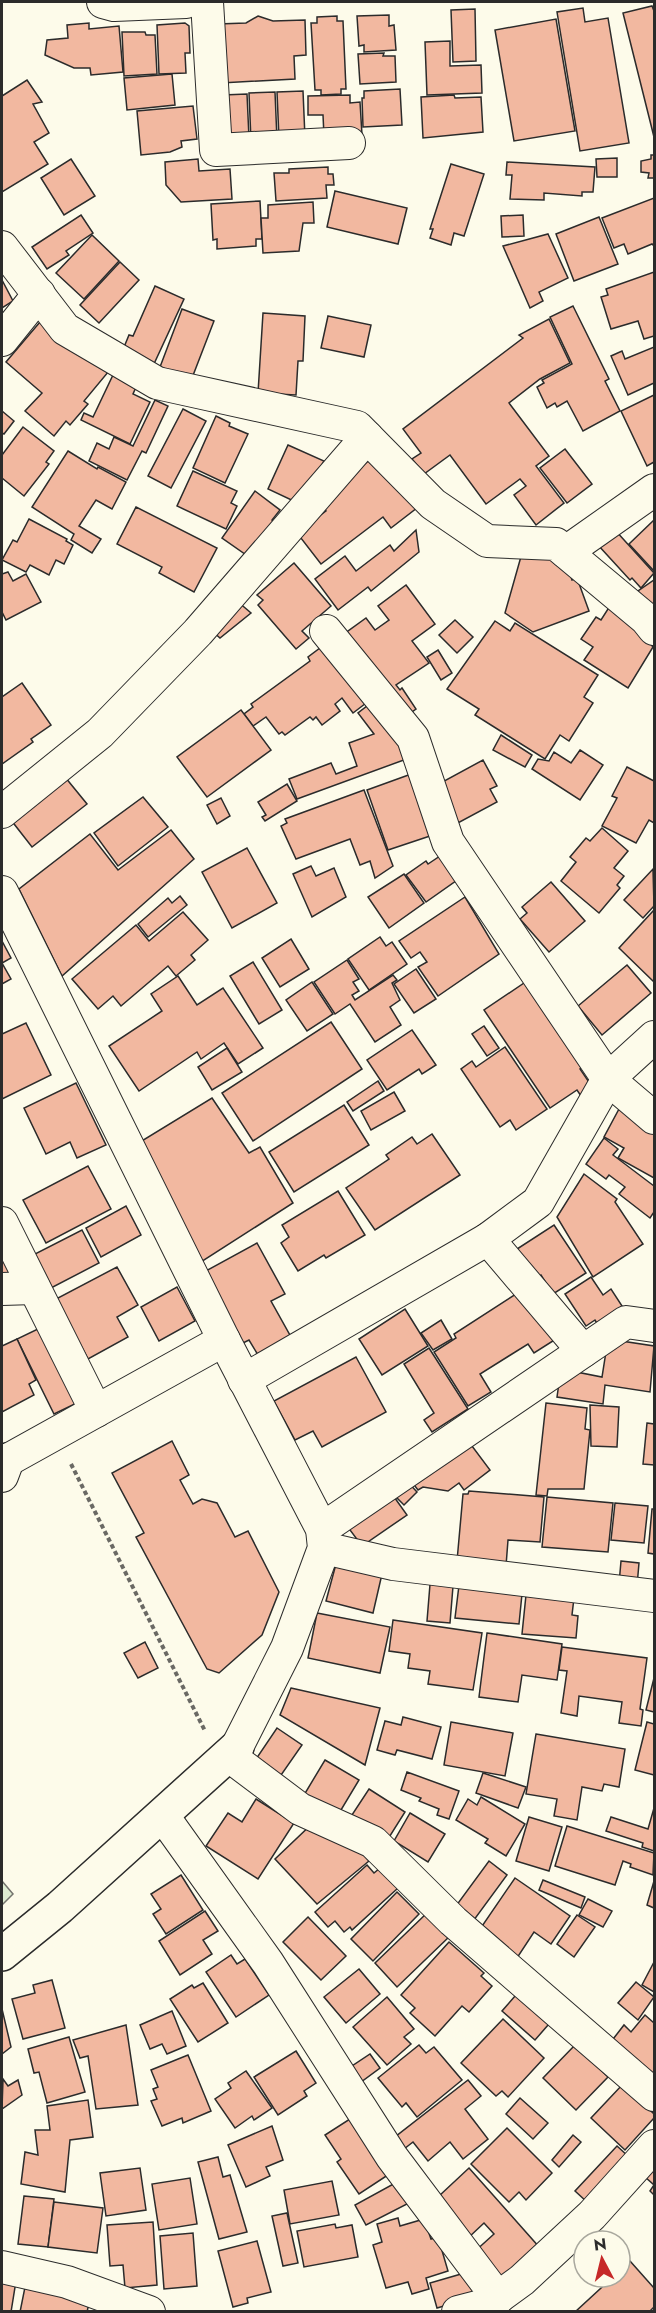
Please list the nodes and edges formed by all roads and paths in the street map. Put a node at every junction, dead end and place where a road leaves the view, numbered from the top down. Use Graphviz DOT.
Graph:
graph roads {
  1 [pos="103,2"];
  2 [pos="186,2"];
  3 [pos="207,2"];
  4 [pos="349,143"];
  5 [pos="2,247"];
  6 [pos="39,294"];
  7 [pos="2,340"];
  8 [pos="367,437"];
  9 [pos="654,489"];
  10 [pos="566,552"];
  11 [pos="654,629"];
  12 [pos="326,631"];
  13 [pos="2,812"];
  14 [pos="2,892"];
  15 [pos="654,1037"];
  16 [pos="608,1079"];
  17 [pos="654,1118"];
  18 [pos="2,1222"];
  19 [pos="488,1239"];
  20 [pos="34,1288"];
  21 [pos="2,1289"];
  22 [pos="654,1326"];
  23 [pos="224,1340"];
  24 [pos="583,1351"];
  25 [pos="244,1380"];
  26 [pos="96,1412"];
  27 [pos="56,1434"];
  28 [pos="4,1467"];
  29 [pos="323,1539"];
  30 [pos="654,1596"];
  31 [pos="229,1755"];
  32 [pos="163,1816"];
  33 [pos="2,1954"];
  34 [pos="654,2095"];
  35 [pos="654,2146"];
  36 [pos="2,2266"];
  37 [pos="494,2305"];
  38 [pos="149,2312"];
  39 [pos="458,2312"];
  1 -- 2 [label="street"];
  3 -- 4 [label="street"];
  5 -- 6 [label="street"];
  6 -- 7 [label="street"];
  6 -- 8 [label="street"];
  8 -- 10 [label="street"];
  8 -- 13 [label="street"];
  9 -- 10 [label="street"];
  10 -- 11 [label="street"];
  12 -- 16 [label="street"];
  14 -- 23 [label="street"];
  15 -- 16 [label="street"];
  16 -- 17 [label="street"];
  16 -- 19 [label="street"];
  18 -- 20 [label="street"];
  19 -- 24 [label="street"];
  19 -- 25 [label="street"];
  20 -- 21 [label="street"];
  20 -- 26 [label="street"];
  22 -- 24 [label="street"];
  23 -- 25 [label="street"];
  23 -- 26 [label="street"];
  24 -- 29 [label="street"];
  25 -- 29 [label="street"];
  26 -- 27 [label="street"];
  27 -- 28 [label="street"];
  27 -- 31 [label="path"];
  29 -- 30 [label="street"];
  29 -- 31 [label="street"];
  31 -- 32 [label="street"];
  31 -- 34 [label="street"];
  32 -- 33 [label="street"];
  32 -- 37 [label="street"];
  35 -- 37 [label="street"];
  36 -- 38 [label="street"];
  37 -- 39 [label="street"];
}
